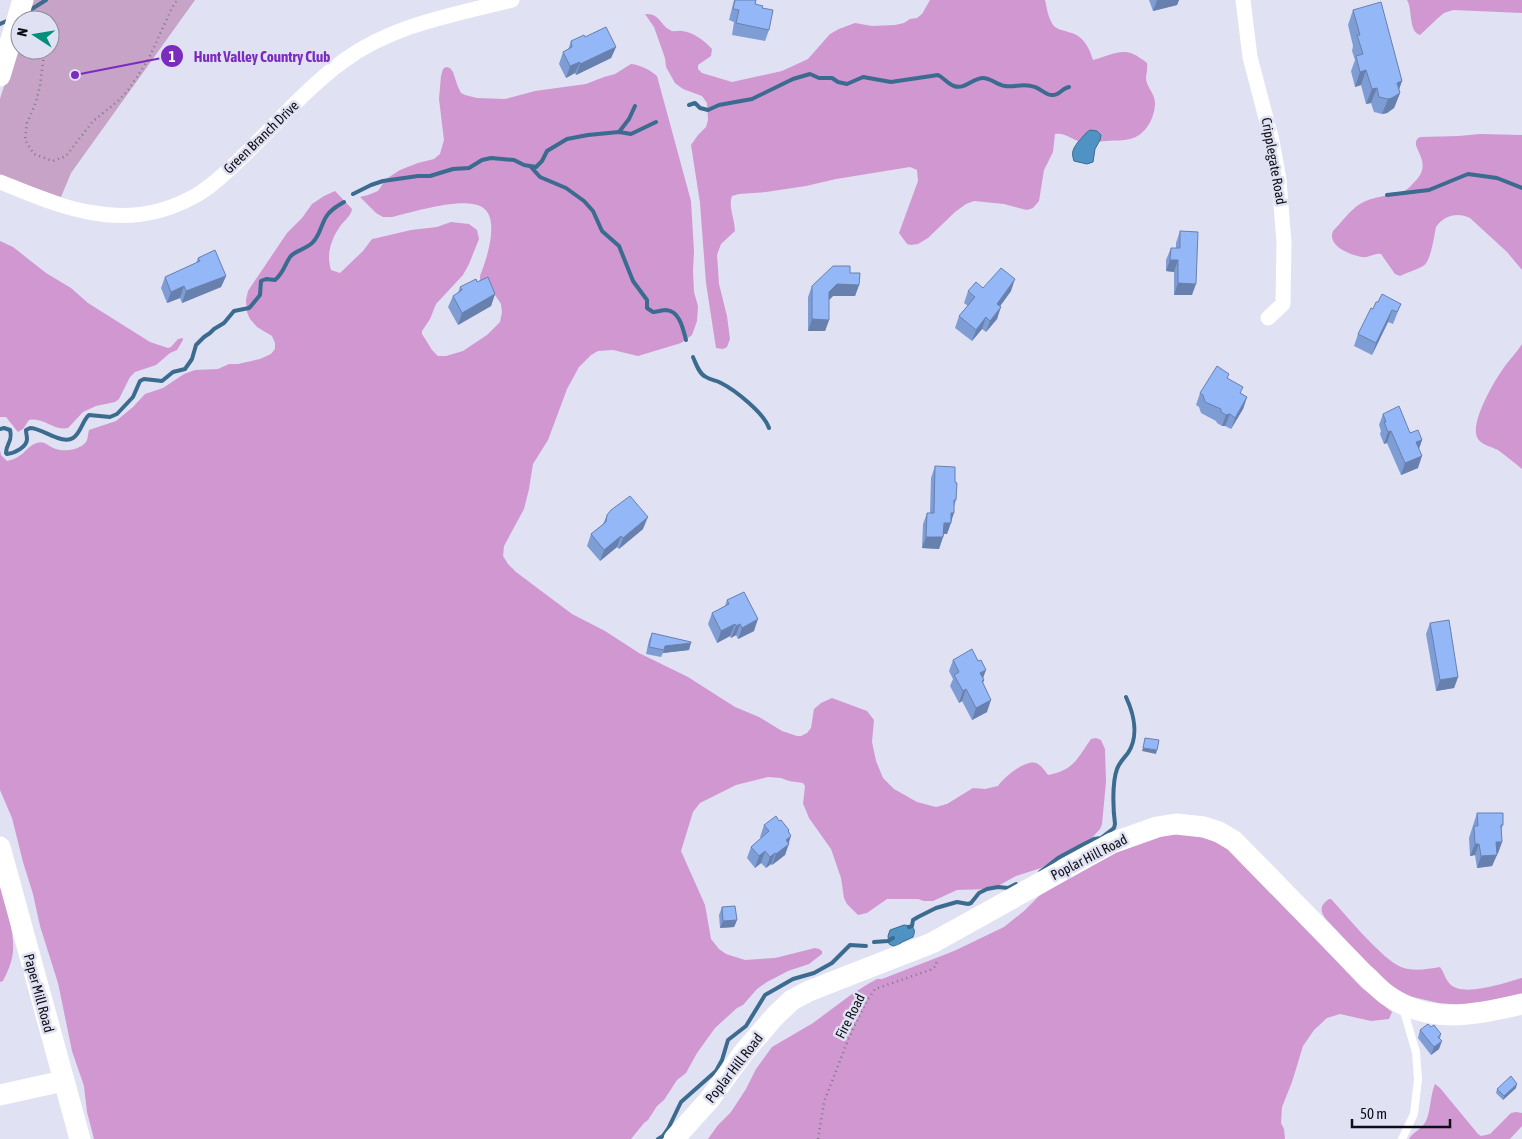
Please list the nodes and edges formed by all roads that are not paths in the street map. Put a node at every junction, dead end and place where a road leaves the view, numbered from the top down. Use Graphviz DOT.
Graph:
graph roads {
  1 [pos="512,0"];
  2 [pos="1243,0"];
  3 [pos="22,2"];
  4 [pos="0,76"];
  5 [pos="0,182"];
  6 [pos="1268,318"];
  7 [pos="0,847"];
  8 [pos="1402,1004"];
  9 [pos="1522,1004"];
  10 [pos="64,1081"];
  11 [pos="0,1095"];
  12 [pos="80,1139"];
  13 [pos="674,1139"];
  14 [pos="1402,1139"];
  1 -- 5 [label="street, Green Branch Drive"];
  2 -- 6 [label="street, Cripplegate Road"];
  3 -- 4 [label="street"];
  7 -- 10 [label="street, Paper Mill Road"];
  8 -- 9 [label="street, Poplar Hill Road"];
  8 -- 13 [label="street, Poplar Hill Road"];
  8 -- 14 [label="lane"];
  10 -- 11 [label="street"];
  10 -- 12 [label="street, Paper Mill Road"];
}
